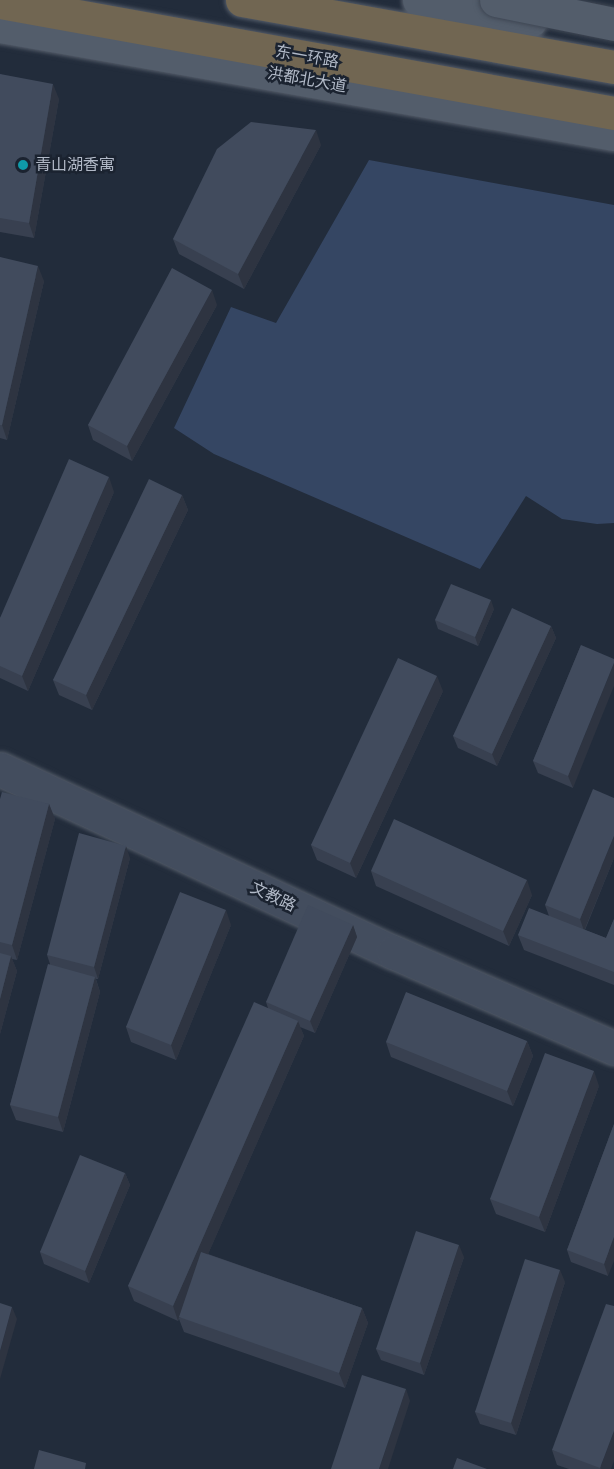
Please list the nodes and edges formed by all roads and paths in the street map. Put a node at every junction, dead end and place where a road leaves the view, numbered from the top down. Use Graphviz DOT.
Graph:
graph roads {
  1 [pos="242,0"];
  2 [pos="419,0"];
  3 [pos="496,0"];
  4 [pos="0,2"];
  5 [pos="614,24"];
  6 [pos="0,26"];
  7 [pos="614,37"];
  8 [pos="614,67"];
  9 [pos="614,113"];
  10 [pos="614,134"];
  11 [pos="0,769"];
  12 [pos="614,1048"];
  1 -- 8 [label="highway"];
  2 -- 7 [label="main road"];
  3 -- 5 [label="main road, bridge"];
  4 -- 9 [label="highway, 东一环路"];
  6 -- 10 [label="main road, 洪都北大道"];
  11 -- 12 [label="street, 文教路"];
}
